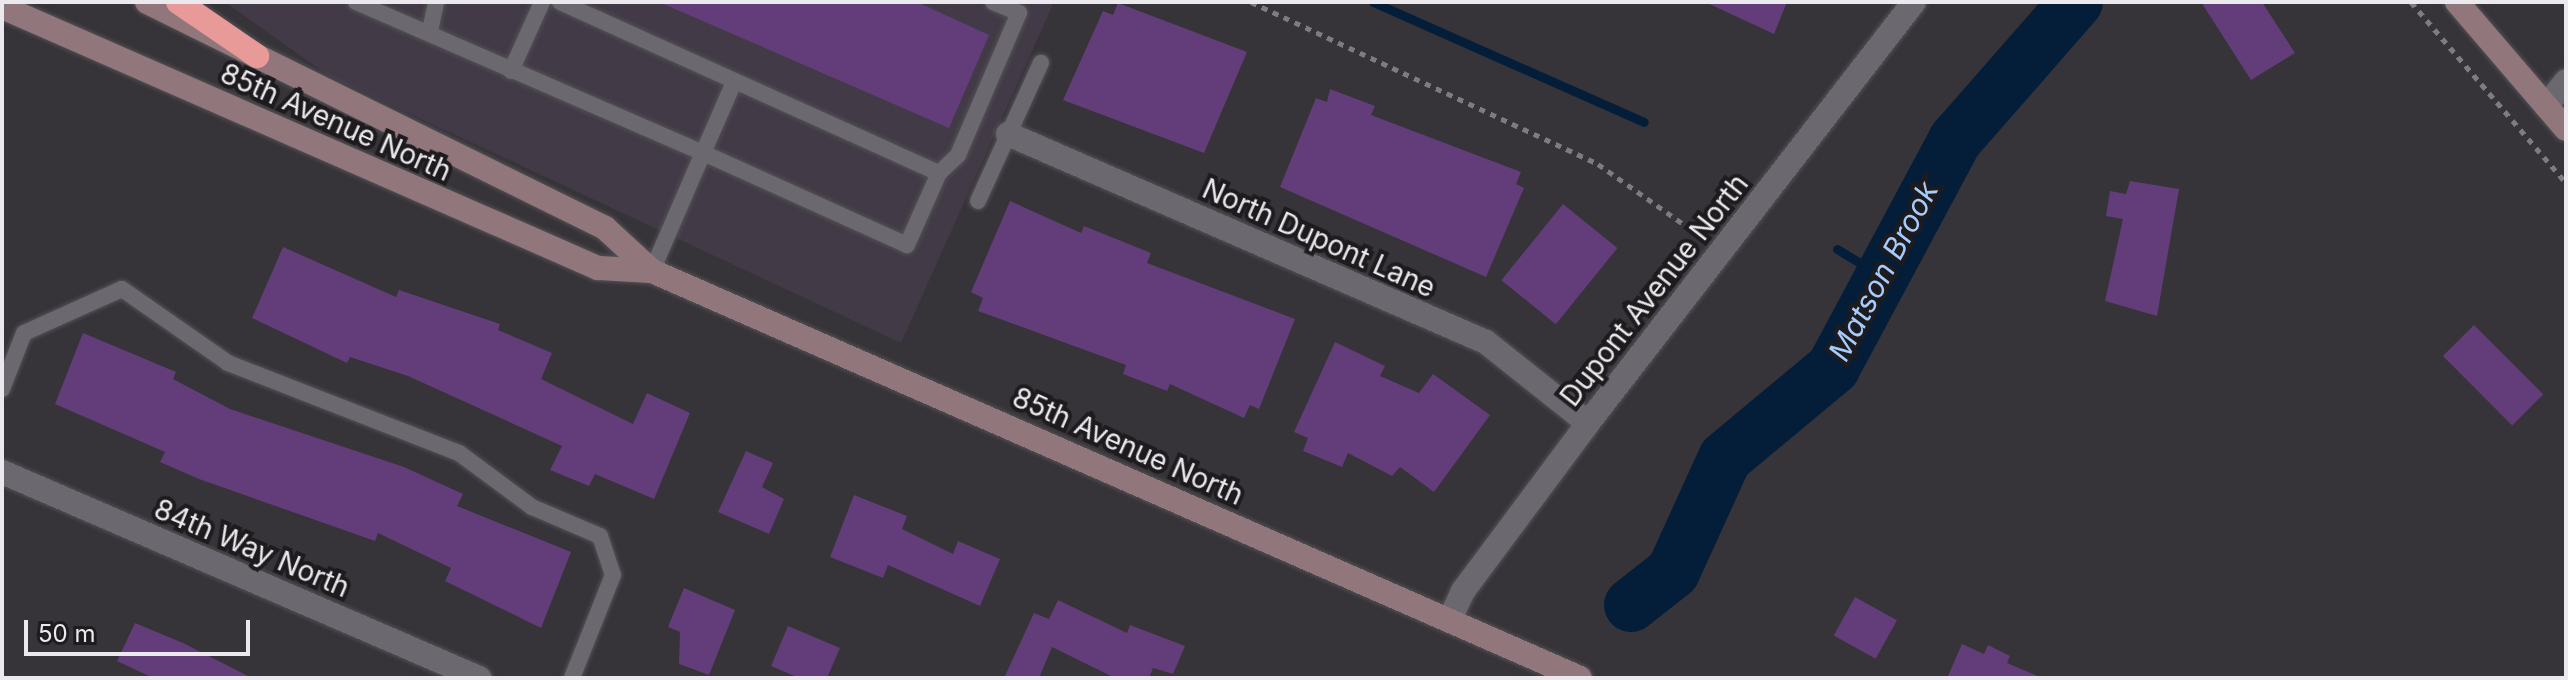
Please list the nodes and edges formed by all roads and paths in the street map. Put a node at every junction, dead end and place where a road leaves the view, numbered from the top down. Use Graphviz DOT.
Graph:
graph roads {
  1 [pos="147,2"];
  2 [pos="178,2"];
  3 [pos="356,2"];
  4 [pos="436,2"];
  5 [pos="542,2"];
  6 [pos="560,2"];
  7 [pos="993,2"];
  8 [pos="1251,2"];
  9 [pos="1914,2"];
  10 [pos="2411,2"];
  11 [pos="2457,2"];
  12 [pos="2,7"];
  13 [pos="430,31"];
  14 [pos="257,56"];
  15 [pos="1041,63"];
  16 [pos="511,71"];
  17 [pos="2566,81"];
  18 [pos="734,82"];
  19 [pos="2546,106"];
  20 [pos="2566,129"];
  21 [pos="1008,134"];
  22 [pos="703,153"];
  23 [pos="939,173"];
  24 [pos="2566,183"];
  25 [pos="978,201"];
  26 [pos="1684,223"];
  27 [pos="652,271"];
  28 [pos="2,389"];
  29 [pos="1588,423"];
  30 [pos="2,472"];
  31 [pos="1450,619"];
  32 [pos="479,678"];
  33 [pos="572,678"];
  34 [pos="1580,678"];
  1 -- 14 [label="street, 85th Avenue North"];
  2 -- 14 [label="highway"];
  3 -- 13 [label="lane"];
  4 -- 13 [label="lane"];
  5 -- 16 [label="lane"];
  6 -- 18 [label="lane"];
  7 -- 23 [label="lane"];
  8 -- 26 [label="path"];
  9 -- 29 [label="street, Dupont Avenue North"];
  10 -- 24 [label="path"];
  11 -- 19 [label="street"];
  12 -- 27 [label="street, 85th Avenue North"];
  13 -- 16 [label="lane"];
  14 -- 27 [label="street, 85th Avenue North"];
  15 -- 21 [label="lane"];
  16 -- 22 [label="lane"];
  17 -- 19 [label="street"];
  18 -- 22 [label="lane"];
  18 -- 23 [label="lane"];
  19 -- 20 [label="street"];
  21 -- 25 [label="lane"];
  21 -- 29 [label="street, North Dupont Lane"];
  22 -- 23 [label="lane"];
  22 -- 27 [label="lane"];
  27 -- 31 [label="street, 85th Avenue North"];
  28 -- 33 [label="lane"];
  29 -- 31 [label="street, Dupont Avenue North"];
  30 -- 32 [label="street, 84th Way North"];
  31 -- 34 [label="street, 85th Avenue North"];
}
